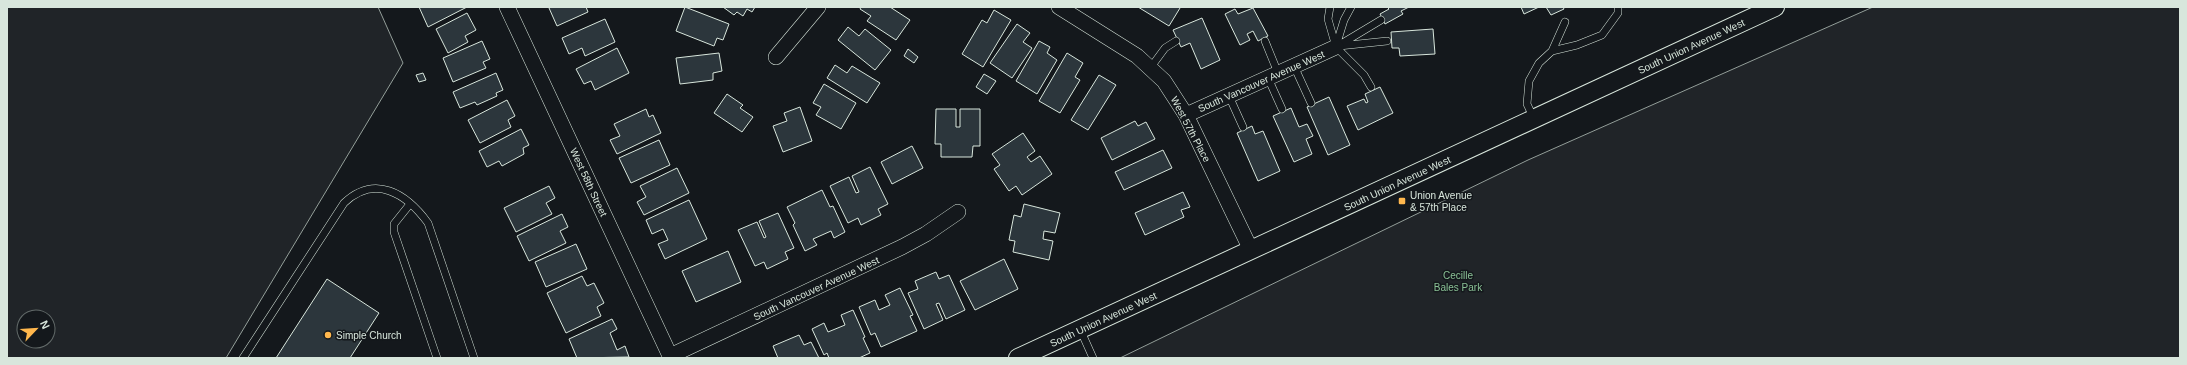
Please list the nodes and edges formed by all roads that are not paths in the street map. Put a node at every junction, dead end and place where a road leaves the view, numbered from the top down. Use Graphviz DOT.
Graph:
graph roads {
  1 [pos="507,7"];
  2 [pos="818,7"];
  3 [pos="1059,7"];
  4 [pos="1330,7"];
  5 [pos="1351,7"];
  6 [pos="1618,7"];
  7 [pos="1775,7"];
  8 [pos="1076,11"];
  9 [pos="1381,20"];
  10 [pos="1565,22"];
  11 [pos="1176,41"];
  12 [pos="1265,41"];
  13 [pos="1387,41"];
  14 [pos="1336,47"];
  15 [pos="1552,51"];
  16 [pos="776,57"];
  17 [pos="1294,66"];
  18 [pos="1151,67"];
  19 [pos="1273,75"];
  20 [pos="1371,87"];
  21 [pos="1229,96"];
  22 [pos="1311,103"];
  23 [pos="1282,109"];
  24 [pos="1186,115"];
  25 [pos="1534,119"];
  26 [pos="1243,127"];
  27 [pos="410,204"];
  28 [pos="958,212"];
  29 [pos="1251,250"];
  30 [pos="1080,329"];
  31 [pos="670,357"];
  32 [pos="243,358"];
  33 [pos="437,358"];
  34 [pos="473,358"];
  35 [pos="1018,358"];
  36 [pos="1093,358"];
  1 -- 31 [label="street, West 58th Street"];
  2 -- 16 [label="street"];
  3 -- 8 [label="street, West 57th Place"];
  4 -- 14 [label="lane"];
  5 -- 14 [label="lane"];
  6 -- 15 [label="lane"];
  7 -- 25 [label="street, South Union Avenue West"];
  8 -- 18 [label="street, West 57th Place"];
  9 -- 14 [label="lane"];
  10 -- 15 [label="lane"];
  11 -- 18 [label="lane"];
  12 -- 19 [label="lane"];
  13 -- 14 [label="lane"];
  14 -- 17 [label="street, South Vancouver Avenue West"];
  14 -- 20 [label="lane"];
  15 -- 25 [label="lane"];
  17 -- 19 [label="street, South Vancouver Avenue West"];
  17 -- 22 [label="lane"];
  18 -- 24 [label="street, West 57th Place"];
  19 -- 21 [label="street, South Vancouver Avenue West"];
  19 -- 23 [label="lane"];
  21 -- 24 [label="street, South Vancouver Avenue West"];
  21 -- 26 [label="lane"];
  24 -- 29 [label="street, West 57th Place"];
  25 -- 29 [label="street, South Union Avenue West"];
  27 -- 32 [label="lane"];
  27 -- 33 [label="lane"];
  27 -- 34 [label="lane"];
  28 -- 31 [label="street, South Vancouver Avenue West"];
  29 -- 30 [label="street, South Union Avenue West"];
  30 -- 35 [label="street, South Union Avenue West"];
  30 -- 36 [label="lane"];
}
